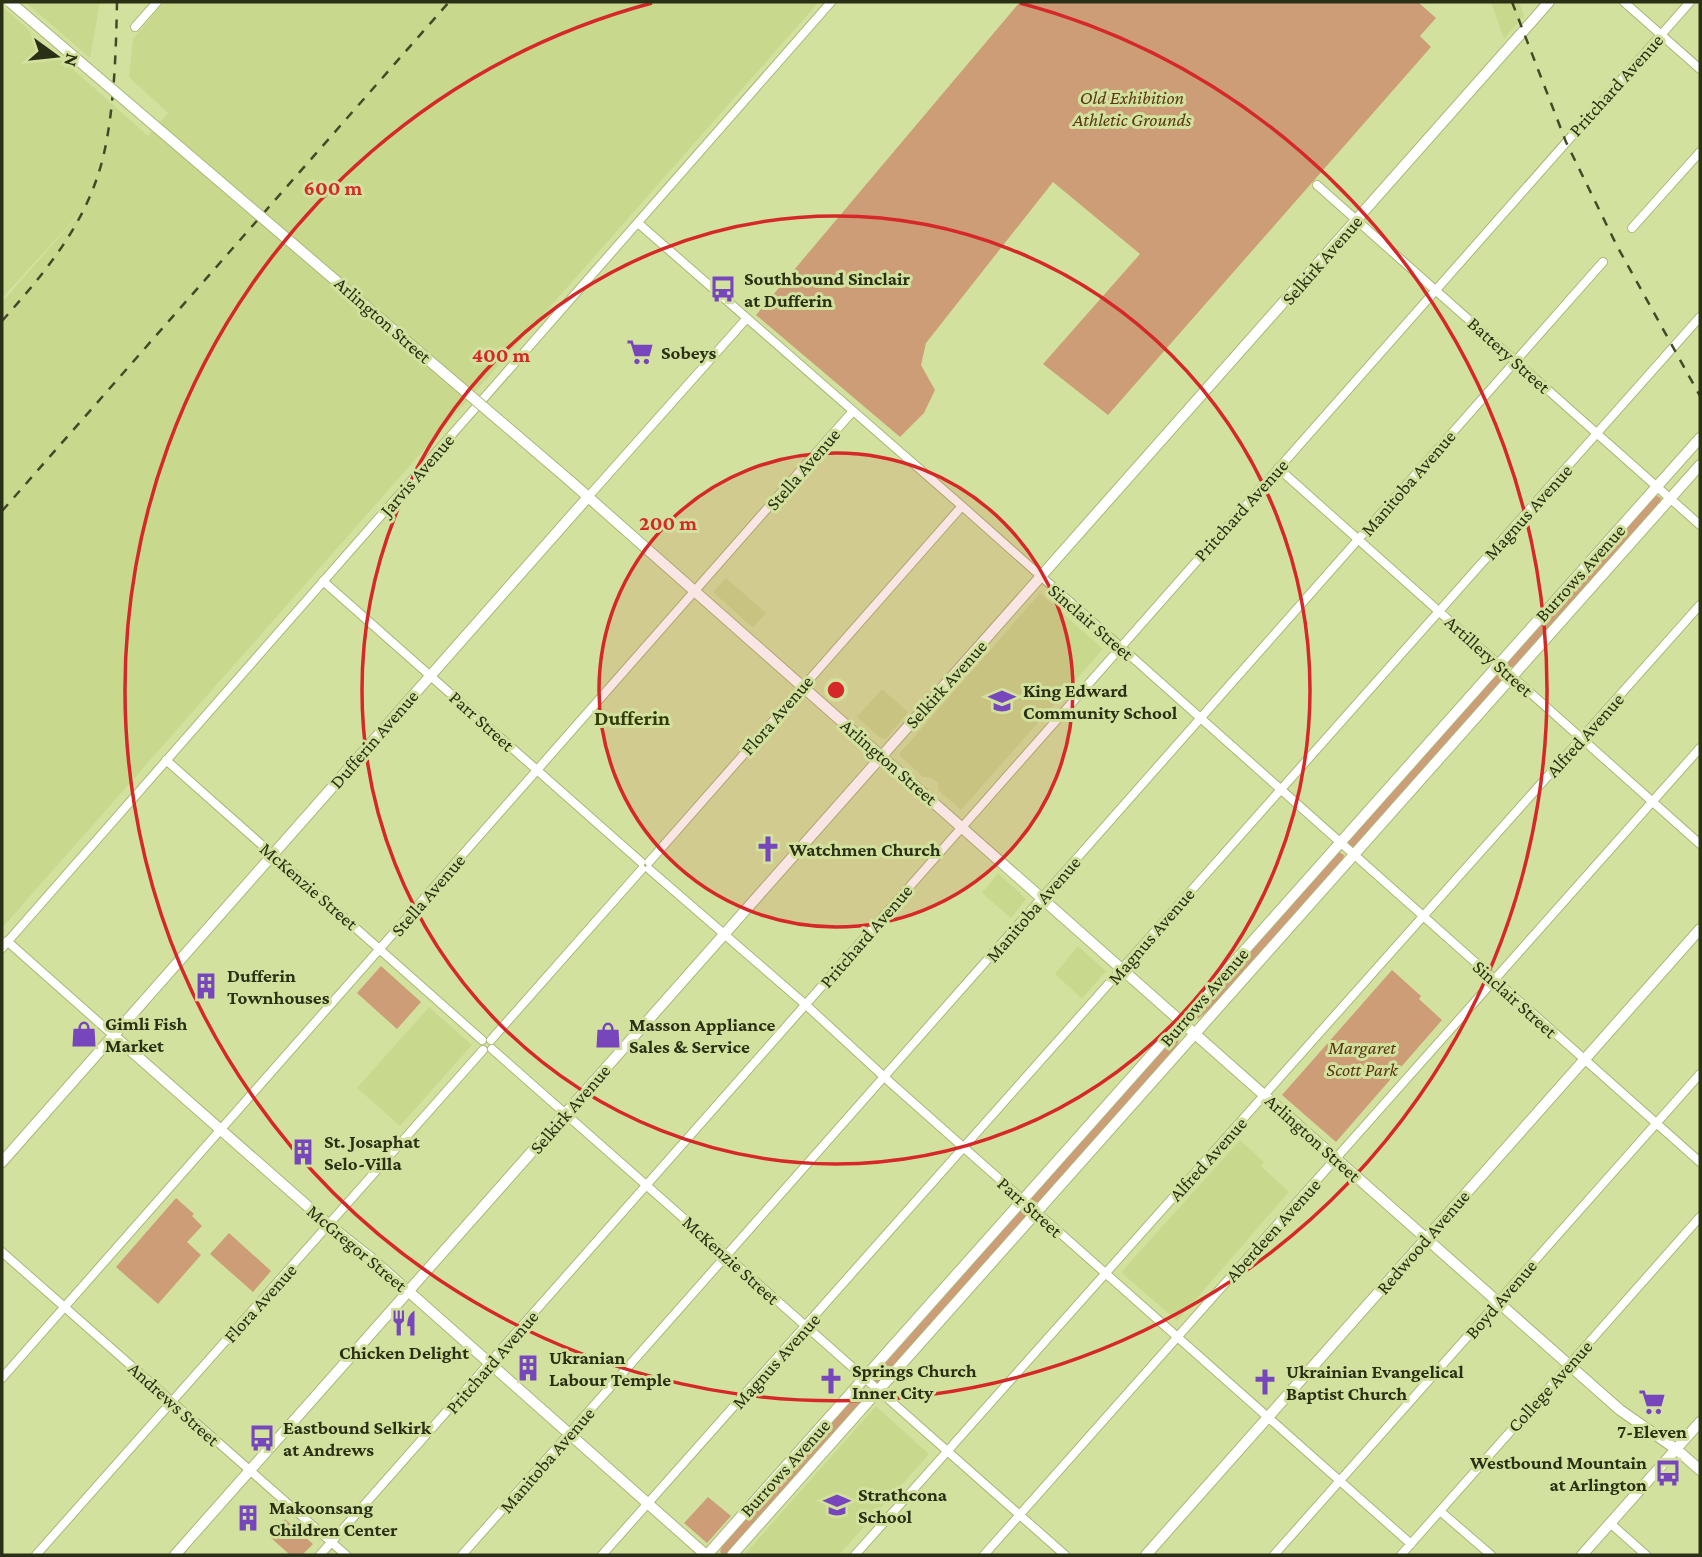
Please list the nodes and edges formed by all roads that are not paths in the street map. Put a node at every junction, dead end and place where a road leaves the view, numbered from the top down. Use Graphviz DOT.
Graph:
graph roads {
  1 [pos="10,2"];
  2 [pos="155,2"];
  3 [pos="831,2"];
  4 [pos="1549,2"];
  5 [pos="1624,2"];
  6 [pos="1690,2"];
  7 [pos="135,27"];
  8 [pos="1661,34"];
  9 [pos="1700,69"];
  10 [pos="1700,152"];
  11 [pos="1317,185"];
  12 [pos="1357,220"];
  13 [pos="638,223"];
  14 [pos="1632,228"];
  15 [pos="1603,262"];
  16 [pos="1436,290"];
  17 [pos="1700,317"];
  18 [pos="747,318"];
  19 [pos="1515,361"];
  20 [pos="853,411"];
  21 [pos="1597,433"];
  22 [pos="1700,438"];
  23 [pos="1700,465"];
  24 [pos="1278,468"];
  25 [pos="1657,487"];
  26 [pos="588,497"];
  27 [pos="1671,499"];
  28 [pos="962,506"];
  29 [pos="1700,525"];
  30 [pos="1358,540"];
  31 [pos="1040,577"];
  32 [pos="323,581"];
  33 [pos="695,592"];
  34 [pos="1700,605"];
  35 [pos="1439,612"];
  36 [pos="1120,647"];
  37 [pos="1499,664"];
  38 [pos="430,675"];
  39 [pos="1512,676"];
  40 [pos="802,686"];
  41 [pos="1200,719"];
  42 [pos="1581,739"];
  43 [pos="1700,748"];
  44 [pos="882,755"];
  45 [pos="166,760"];
  46 [pos="538,771"];
  47 [pos="1280,790"];
  48 [pos="1653,802"];
  49 [pos="963,827"];
  50 [pos="1339,842"];
  51 [pos="1700,844"];
  52 [pos="273,854"];
  53 [pos="1354,855"];
  54 [pos="645,865"];
  55 [pos="1042,898"];
  56 [pos="1423,917"];
  57 [pos="1700,929"];
  58 [pos="724,934"];
  59 [pos="5,945"];
  60 [pos="381,949"];
  61 [pos="1122,968"];
  62 [pos="1495,980"];
  63 [pos="806,1004"];
  64 [pos="1182,1022"];
  65 [pos="1195,1033"];
  66 [pos="113,1035"];
  67 [pos="487,1045"];
  68 [pos="1585,1060"];
  69 [pos="1700,1074"];
  70 [pos="884,1077"];
  71 [pos="1264,1095"];
  72 [pos="566,1114"];
  73 [pos="1657,1123"];
  74 [pos="221,1129"];
  75 [pos="964,1148"];
  76 [pos="1336,1159"];
  77 [pos="2,1162"];
  78 [pos="1700,1162"];
  79 [pos="647,1185"];
  80 [pos="1023,1201"];
  81 [pos="1037,1213"];
  82 [pos="1700,1217"];
  83 [pos="329,1225"];
  84 [pos="1426,1238"];
  85 [pos="2,1252"];
  86 [pos="726,1256"];
  87 [pos="1106,1273"];
  88 [pos="409,1292"];
  89 [pos="1498,1303"];
  90 [pos="64,1307"];
  91 [pos="807,1327"];
  92 [pos="1178,1337"];
  93 [pos="490,1364"];
  94 [pos="1569,1366"];
  95 [pos="2,1378"];
  96 [pos="865,1379"];
  97 [pos="878,1391"];
  98 [pos="172,1402"];
  99 [pos="1269,1418"];
  100 [pos="1700,1422"];
  101 [pos="569,1434"];
  102 [pos="1676,1449"];
  103 [pos="947,1452"];
  104 [pos="1700,1470"];
  105 [pos="249,1471"];
  106 [pos="1340,1480"];
  107 [pos="648,1504"];
  108 [pos="1440,1510"];
  109 [pos="1020,1515"];
  110 [pos="1610,1523"];
  111 [pos="331,1542"];
  112 [pos="1411,1544"];
  113 [pos="36,1555"];
  114 [pos="175,1555"];
  115 [pos="320,1555"];
  116 [pos="346,1555"];
  117 [pos="463,1555"];
  118 [pos="602,1555"];
  119 [pos="707,1555"];
  120 [pos="732,1555"];
  121 [pos="855,1555"];
  122 [pos="984,1555"];
  123 [pos="1065,1555"];
  124 [pos="1146,1555"];
  125 [pos="1274,1555"];
  126 [pos="1401,1555"];
  127 [pos="1491,1555"];
  128 [pos="1582,1555"];
  129 [pos="1646,1555"];
  1 -- 26 [label="main road, Arlington Street, bridge"];
  2 -- 7 [label="street"];
  3 -- 13 [label="street, Jarvis Avenue"];
  4 -- 12 [label="main road, Selkirk Avenue"];
  5 -- 8 [label="street"];
  6 -- 8 [label="street, Pritchard Avenue"];
  8 -- 9 [label="street"];
  8 -- 16 [label="street, Pritchard Avenue"];
  10 -- 14 [label="street"];
  11 -- 12 [label="street, Battery Street"];
  12 -- 16 [label="street, Battery Street"];
  12 -- 31 [label="main road, Selkirk Avenue"];
  13 -- 18 [label="street, Sinclair Street"];
  13 -- 32 [label="street, Jarvis Avenue"];
  15 -- 19 [label="street, Manitoba Avenue"];
  16 -- 19 [label="street, Battery Street"];
  16 -- 24 [label="street, Pritchard Avenue"];
  17 -- 21 [label="street, Magnus Avenue"];
  18 -- 20 [label="street, Sinclair Street"];
  18 -- 26 [label="street, Dufferin Avenue"];
  19 -- 21 [label="street, Battery Street"];
  19 -- 30 [label="street, Manitoba Avenue"];
  20 -- 28 [label="street, Sinclair Street"];
  20 -- 33 [label="street, Stella Avenue"];
  21 -- 25 [label="street, Battery Street"];
  21 -- 35 [label="street, Magnus Avenue"];
  22 -- 25 [label="main road, Burrows Avenue"];
  23 -- 27 [label="main road, Burrows Avenue"];
  24 -- 30 [label="street, Artillery Street"];
  24 -- 36 [label="street, Pritchard Avenue"];
  25 -- 27 [label="street, Battery Street"];
  25 -- 37 [label="main road, Burrows Avenue"];
  26 -- 33 [label="main road, Arlington Street"];
  26 -- 38 [label="main road, Dufferin Avenue"];
  27 -- 29 [label="street, Battery Street"];
  27 -- 39 [label="main road, Burrows Avenue"];
  28 -- 31 [label="street, Sinclair Street"];
  28 -- 40 [label="street, Flora Avenue"];
  30 -- 35 [label="street, Artillery Street"];
  30 -- 41 [label="street, Manitoba Avenue"];
  31 -- 36 [label="street, Sinclair Street"];
  31 -- 44 [label="main road, Selkirk Avenue"];
  32 -- 38 [label="street, Parr Street"];
  32 -- 45 [label="street, Jarvis Avenue"];
  33 -- 40 [label="main road, Arlington Street"];
  33 -- 46 [label="street, Stella Avenue"];
  34 -- 42 [label="street, Alfred Avenue"];
  35 -- 37 [label="street, Artillery Street"];
  35 -- 47 [label="street, Magnus Avenue"];
  36 -- 41 [label="street, Sinclair Street"];
  36 -- 49 [label="street, Pritchard Avenue"];
  37 -- 39 [label="street, Artillery Street"];
  37 -- 50 [label="main road, Burrows Avenue"];
  38 -- 46 [label="street, Parr Street"];
  38 -- 52 [label="main road, Dufferin Avenue"];
  39 -- 42 [label="street, Artillery Street"];
  39 -- 53 [label="main road, Burrows Avenue"];
  40 -- 44 [label="main road, Arlington Street"];
  40 -- 54 [label="street, Flora Avenue"];
  41 -- 47 [label="street, Sinclair Street"];
  41 -- 55 [label="street, Manitoba Avenue"];
  42 -- 48 [label="street, Artillery Street"];
  42 -- 56 [label="street, Alfred Avenue"];
  43 -- 48 [label="street, Aberdeen Avenue"];
  44 -- 49 [label="main road, Arlington Street"];
  44 -- 58 [label="main road, Selkirk Avenue"];
  45 -- 52 [label="street, McKenzie Street"];
  45 -- 59 [label="street, Jarvis Avenue"];
  46 -- 54 [label="street, Parr Street"];
  46 -- 60 [label="street, Stella Avenue"];
  47 -- 50 [label="street, Sinclair Street"];
  47 -- 61 [label="street, Magnus Avenue"];
  48 -- 51 [label="street, Artillery Street"];
  48 -- 62 [label="street, Aberdeen Avenue"];
  49 -- 55 [label="main road, Arlington Street"];
  49 -- 63 [label="street, Pritchard Avenue"];
  50 -- 53 [label="street, Sinclair Street"];
  50 -- 64 [label="main road, Burrows Avenue"];
  52 -- 60 [label="street, McKenzie Street"];
  52 -- 66 [label="main road, Dufferin Avenue"];
  53 -- 56 [label="street, Sinclair Street"];
  53 -- 65 [label="main road, Burrows Avenue"];
  54 -- 58 [label="street, Parr Street"];
  54 -- 67 [label="street, Flora Avenue"];
  55 -- 61 [label="main road, Arlington Street"];
  55 -- 70 [label="street, Manitoba Avenue"];
  56 -- 62 [label="street, Sinclair Street"];
  56 -- 71 [label="street, Alfred Avenue"];
  57 -- 68 [label="main road, Redwood Avenue"];
  58 -- 63 [label="street, Parr Street"];
  58 -- 72 [label="main road, Selkirk Avenue"];
  59 -- 66 [label="street, McGregor Street"];
  60 -- 67 [label="street, McKenzie Street"];
  60 -- 74 [label="street, Stella Avenue"];
  61 -- 64 [label="main road, Arlington Street"];
  61 -- 75 [label="street, Magnus Avenue"];
  62 -- 68 [label="street, Sinclair Street"];
  62 -- 76 [label="street, Aberdeen Avenue"];
  63 -- 70 [label="street, Parr Street"];
  63 -- 79 [label="street, Pritchard Avenue"];
  64 -- 65 [label="main road, Arlington Street"];
  64 -- 80 [label="main road, Burrows Avenue"];
  65 -- 71 [label="main road, Arlington Street"];
  65 -- 81 [label="main road, Burrows Avenue"];
  66 -- 74 [label="main road, McGregor Street"];
  66 -- 77 [label="main road, Dufferin Avenue"];
  67 -- 72 [label="street, McKenzie Street"];
  67 -- 83 [label="street, Flora Avenue"];
  68 -- 73 [label="street, Sinclair Street"];
  68 -- 84 [label="main road, Redwood Avenue"];
  69 -- 73 [label="street, Boyd Avenue"];
  70 -- 75 [label="street, Parr Street"];
  70 -- 86 [label="street, Manitoba Avenue"];
  71 -- 76 [label="main road, Arlington Street"];
  71 -- 87 [label="street, Alfred Avenue"];
  72 -- 79 [label="street, McKenzie Street"];
  72 -- 88 [label="main road, Selkirk Avenue"];
  73 -- 78 [label="street, Sinclair Street"];
  73 -- 89 [label="street, Boyd Avenue"];
  74 -- 83 [label="main road, McGregor Street"];
  74 -- 90 [label="street, Stella Avenue"];
  75 -- 80 [label="street, Parr Street"];
  75 -- 91 [label="street, Magnus Avenue"];
  76 -- 84 [label="main road, Arlington Street"];
  76 -- 92 [label="street, Aberdeen Avenue"];
  79 -- 86 [label="street, McKenzie Street"];
  79 -- 93 [label="street, Pritchard Avenue"];
  80 -- 81 [label="street, Parr Street"];
  80 -- 96 [label="main road, Burrows Avenue"];
  81 -- 87 [label="street, Parr Street"];
  81 -- 97 [label="main road, Burrows Avenue"];
  82 -- 94 [label="street, College Avenue"];
  83 -- 88 [label="main road, McGregor Street"];
  83 -- 98 [label="street, Flora Avenue"];
  84 -- 89 [label="main road, Arlington Street"];
  84 -- 99 [label="main road, Redwood Avenue"];
  85 -- 90 [label="street, Andrews Street"];
  86 -- 91 [label="street, McKenzie Street"];
  86 -- 101 [label="street, Manitoba Avenue"];
  87 -- 92 [label="street, Parr Street"];
  87 -- 103 [label="street, Alfred Avenue"];
  88 -- 93 [label="main road, McGregor Street"];
  88 -- 105 [label="main road, Selkirk Avenue"];
  89 -- 94 [label="main road, Arlington Street"];
  89 -- 106 [label="street, Boyd Avenue"];
  90 -- 95 [label="street, Stella Avenue"];
  90 -- 98 [label="street, Andrews Street"];
  91 -- 96 [label="street, McKenzie Street"];
  91 -- 107 [label="street, Magnus Avenue"];
  92 -- 99 [label="street, Parr Street"];
  92 -- 109 [label="street, Aberdeen Avenue"];
  93 -- 101 [label="main road, McGregor Street"];
  93 -- 111 [label="street, Pritchard Avenue"];
  94 -- 102 [label="main road, Arlington Street"];
  94 -- 108 [label="street, College Avenue"];
  96 -- 97 [label="street, McKenzie Street"];
  96 -- 119 [label="main road, Burrows Avenue"];
  97 -- 103 [label="street, McKenzie Street"];
  97 -- 120 [label="main road, Burrows Avenue"];
  98 -- 105 [label="street, Andrews Street"];
  98 -- 113 [label="street, Flora Avenue"];
  99 -- 106 [label="street, Parr Street"];
  99 -- 124 [label="main road, Redwood Avenue"];
  100 -- 102 [label="main road"];
  101 -- 107 [label="main road, McGregor Street"];
  101 -- 117 [label="street, Manitoba Avenue"];
  102 -- 104 [label="main road, Arlington Street"];
  102 -- 110 [label="main road"];
  103 -- 109 [label="street, McKenzie Street"];
  103 -- 121 [label="street, Alfred Avenue"];
  105 -- 111 [label="street, Andrews Street"];
  105 -- 114 [label="main road, Selkirk Avenue"];
  106 -- 112 [label="street, Parr Street"];
  106 -- 125 [label="street, Boyd Avenue"];
  107 -- 118 [label="street, Magnus Avenue"];
  107 -- 119 [label="main road, McGregor Street"];
  108 -- 112 [label="street, College Avenue"];
  108 -- 127 [label="street"];
  109 -- 122 [label="street, Aberdeen Avenue"];
  109 -- 123 [label="street, McKenzie Street"];
  110 -- 128 [label="main road"];
  110 -- 129 [label="street"];
  111 -- 115 [label="street, Pritchard Avenue"];
  111 -- 116 [label="street, Andrews Street"];
  112 -- 126 [label="street, College Avenue"];
}
